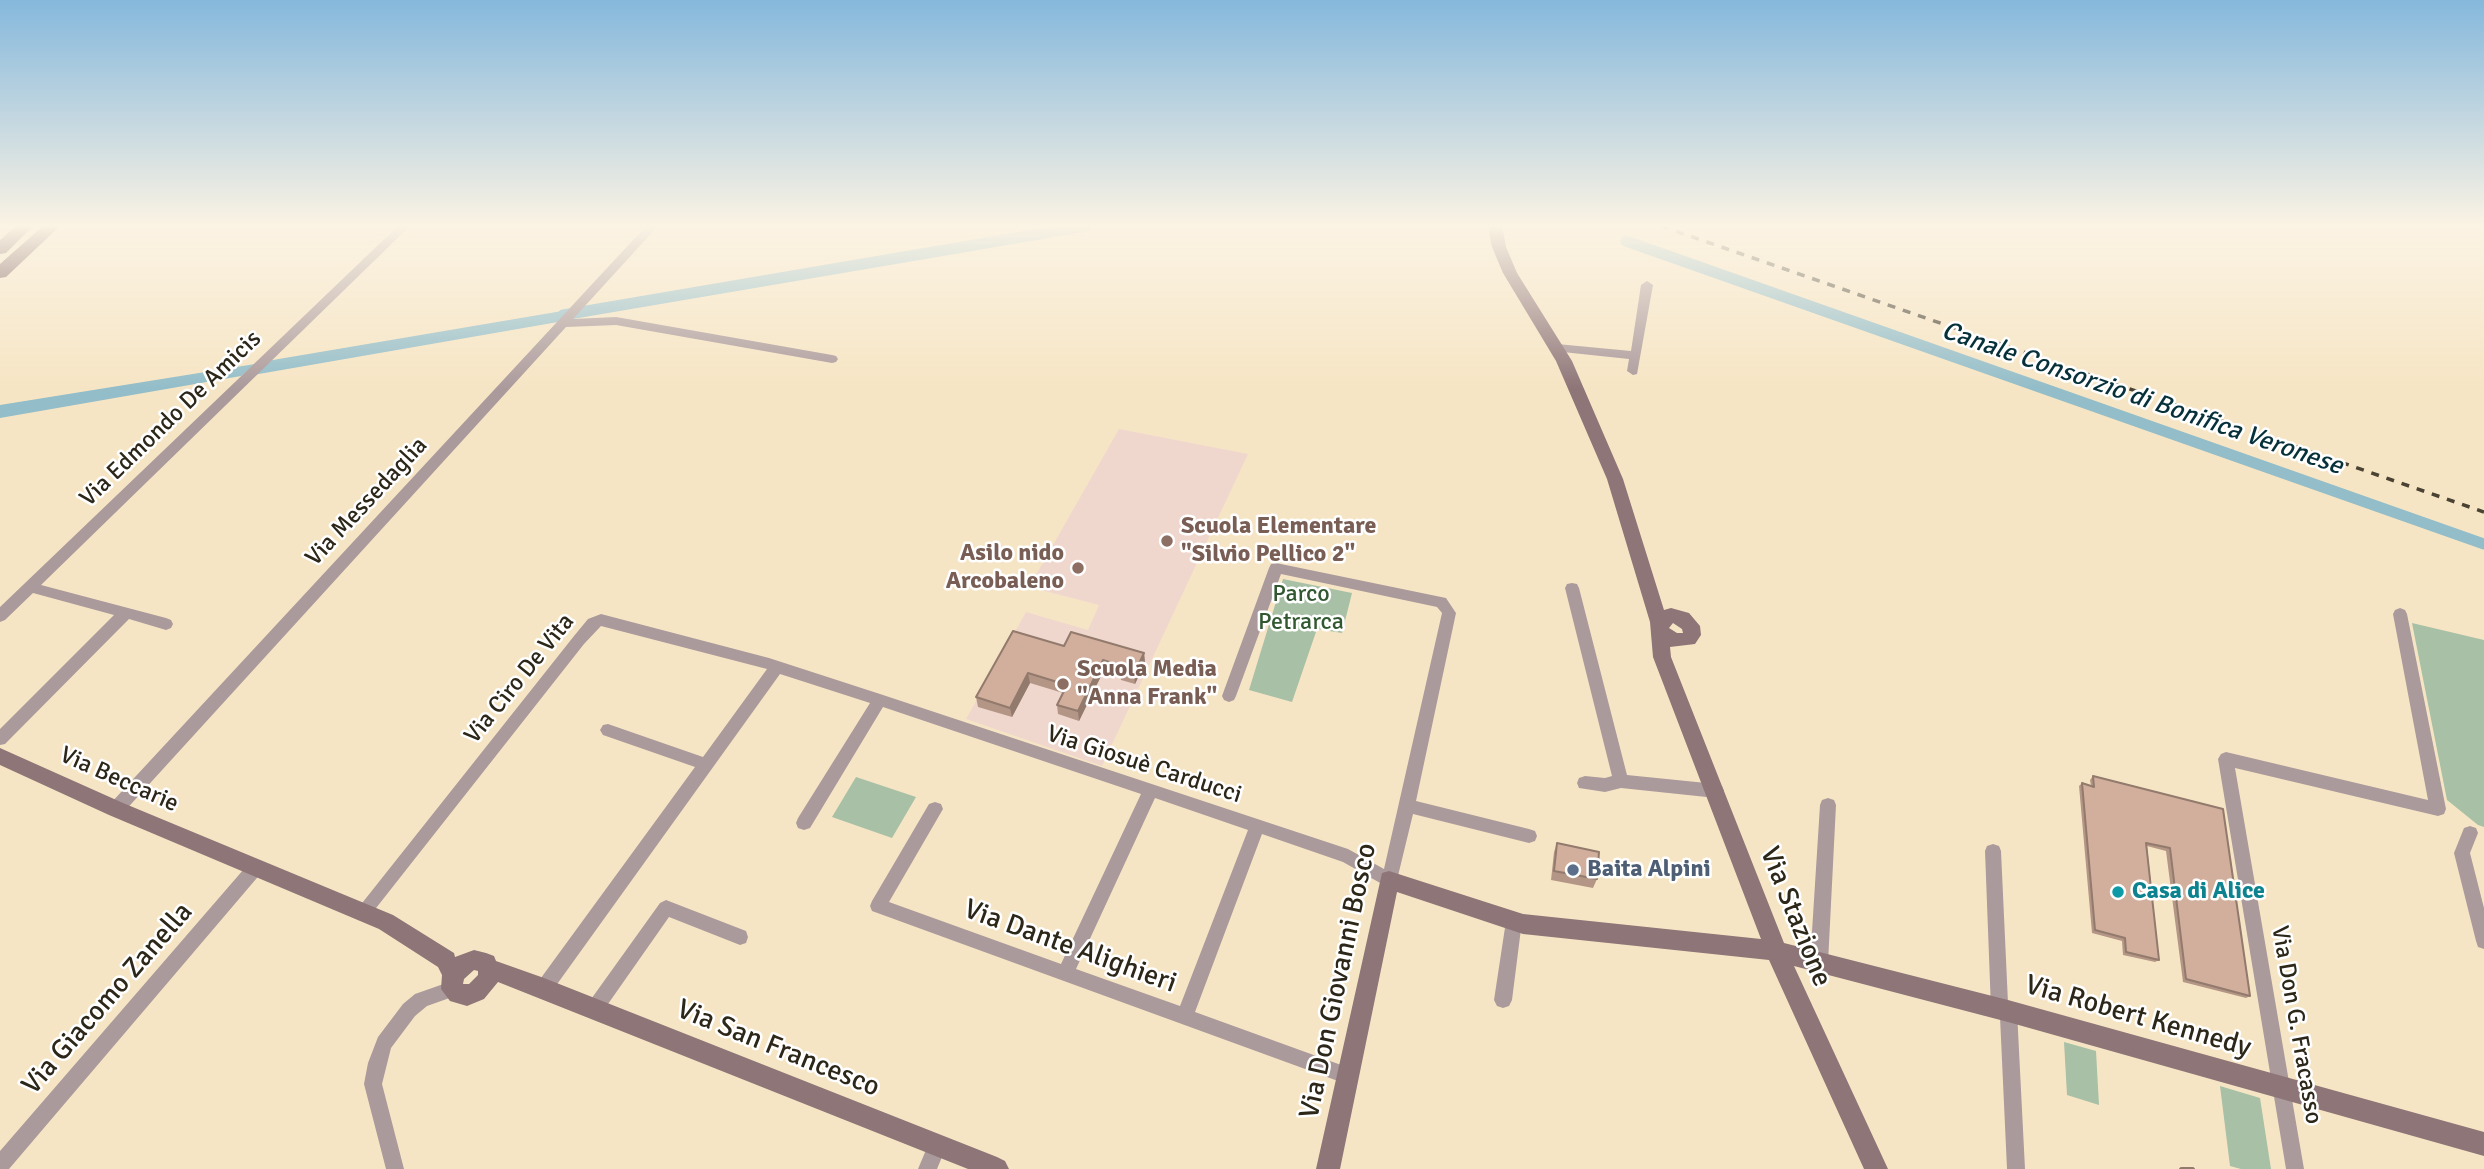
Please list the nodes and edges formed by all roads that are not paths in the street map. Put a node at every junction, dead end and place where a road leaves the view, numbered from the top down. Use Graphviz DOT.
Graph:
graph roads {
  1 [pos="347,281"];
  2 [pos="602,281"];
  3 [pos="1515,281"];
  4 [pos="1647,285"];
  5 [pos="563,323"];
  6 [pos="1557,348"];
  7 [pos="1636,356"];
  8 [pos="832,359"];
  9 [pos="1633,371"];
  10 [pos="1645,575"];
  11 [pos="30,587"];
  12 [pos="1572,589"];
  13 [pos="126,613"];
  14 [pos="2400,614"];
  15 [pos="0,616"];
  16 [pos="1677,616"];
  17 [pos="166,624"];
  18 [pos="1660,627"];
  19 [pos="1685,641"];
  20 [pos="777,667"];
  21 [pos="1672,683"];
  22 [pos="1229,696"];
  23 [pos="880,701"];
  24 [pos="608,730"];
  25 [pos="0,739"];
  26 [pos="0,756"];
  27 [pos="708,765"];
  28 [pos="1621,781"];
  29 [pos="1585,783"];
  30 [pos="1716,791"];
  31 [pos="1150,792"];
  32 [pos="1406,805"];
  33 [pos="1828,805"];
  34 [pos="116,809"];
  35 [pos="935,809"];
  36 [pos="804,823"];
  37 [pos="1257,826"];
  38 [pos="2470,833"];
  39 [pos="1529,836"];
  40 [pos="216,851"];
  41 [pos="1993,851"];
  42 [pos="256,867"];
  43 [pos="1389,880"];
  44 [pos="363,912"];
  45 [pos="1514,921"];
  46 [pos="386,922"];
  47 [pos="740,937"];
  48 [pos="2484,941"];
  49 [pos="1776,951"];
  50 [pos="1819,962"];
  51 [pos="483,971"];
  52 [pos="1065,973"];
  53 [pos="453,982"];
  54 [pos="541,986"];
  55 [pos="1503,1000"];
  56 [pos="595,1008"];
  57 [pos="2004,1010"];
  58 [pos="1185,1016"];
  59 [pos="1349,1076"];
  60 [pos="2281,1087"];
  61 [pos="2484,1144"];
  62 [pos="938,1145"];
  63 [pos="0,1165"];
  64 [pos="396,1169"];
  65 [pos="927,1169"];
  66 [pos="997,1169"];
  67 [pos="1328,1169"];
  68 [pos="1876,1169"];
  69 [pos="2016,1169"];
  70 [pos="2295,1169"];
  1 -- 11 [label="street, Via Edmondo De Amicis"];
  2 -- 5 [label="street, Via Messedaglia"];
  3 -- 6 [label="main road, Via Stazione"];
  4 -- 7 [label="street"];
  5 -- 8 [label="street"];
  5 -- 34 [label="street, Via Messedaglia"];
  6 -- 7 [label="street"];
  6 -- 10 [label="main road, Via Stazione"];
  7 -- 9 [label="street"];
  10 -- 16 [label="main road, Via Stazione"];
  10 -- 18 [label="main road, Via Stazione"];
  11 -- 13 [label="street"];
  11 -- 15 [label="street, Via Edmondo De Amicis"];
  12 -- 28 [label="street"];
  13 -- 17 [label="street"];
  13 -- 25 [label="street"];
  14 -- 60 [label="street, Via Don G. Fracasso"];
  16 -- 18 [label="main road"];
  16 -- 19 [label="main road, Via Stazione"];
  18 -- 19 [label="main road"];
  18 -- 21 [label="main road, Via Stazione"];
  19 -- 21 [label="main road"];
  20 -- 23 [label="street, Via Giosuè Carducci"];
  20 -- 27 [label="street"];
  20 -- 44 [label="street, Via Ciro De Vita"];
  21 -- 30 [label="main road, Via Stazione"];
  22 -- 32 [label="street, Via Don Giovanni Bosco"];
  23 -- 31 [label="street, Via Giosuè Carducci"];
  23 -- 36 [label="street"];
  24 -- 27 [label="street"];
  26 -- 34 [label="main road, Via Beccarie"];
  27 -- 54 [label="street"];
  28 -- 29 [label="street"];
  28 -- 30 [label="street"];
  30 -- 49 [label="main road, Via Stazione"];
  31 -- 37 [label="street, Via Giosuè Carducci"];
  31 -- 52 [label="street"];
  32 -- 39 [label="street"];
  32 -- 43 [label="street, Via Don Giovanni Bosco"];
  33 -- 50 [label="street"];
  34 -- 40 [label="main road, Via Beccarie"];
  35 -- 52 [label="street, Via Dante Alighieri"];
  37 -- 43 [label="street, Via Giosuè Carducci"];
  37 -- 58 [label="street"];
  38 -- 48 [label="street"];
  40 -- 42 [label="main road, Via San Francesco"];
  41 -- 57 [label="street"];
  42 -- 44 [label="main road, Via San Francesco"];
  42 -- 63 [label="street, Via Giacomo Zanella"];
  43 -- 45 [label="main road, Via Robert Kennedy"];
  43 -- 59 [label="main road, Via Don Giovanni Bosco"];
  44 -- 46 [label="main road, Via San Francesco"];
  45 -- 49 [label="main road, Via Robert Kennedy"];
  45 -- 55 [label="street"];
  46 -- 51 [label="main road, Via San Francesco"];
  46 -- 53 [label="main road, Via San Francesco"];
  47 -- 56 [label="street"];
  49 -- 50 [label="main road, Via Robert Kennedy"];
  49 -- 68 [label="main road, Via Stazione"];
  50 -- 57 [label="main road, Via Robert Kennedy"];
  51 -- 53 [label="main road"];
  51 -- 54 [label="main road, Via San Francesco"];
  52 -- 58 [label="street, Via Dante Alighieri"];
  53 -- 64 [label="street"];
  54 -- 56 [label="main road, Via San Francesco"];
  56 -- 62 [label="main road, Via San Francesco"];
  57 -- 60 [label="main road, Via Robert Kennedy"];
  57 -- 69 [label="street"];
  58 -- 59 [label="street, Via Dante Alighieri"];
  59 -- 67 [label="main road, Via Don Giovanni Bosco"];
  60 -- 61 [label="main road, Via Robert Kennedy"];
  60 -- 70 [label="street, Via Don G. Fracasso"];
  62 -- 65 [label="street"];
  62 -- 66 [label="main road, Via San Francesco"];
}
